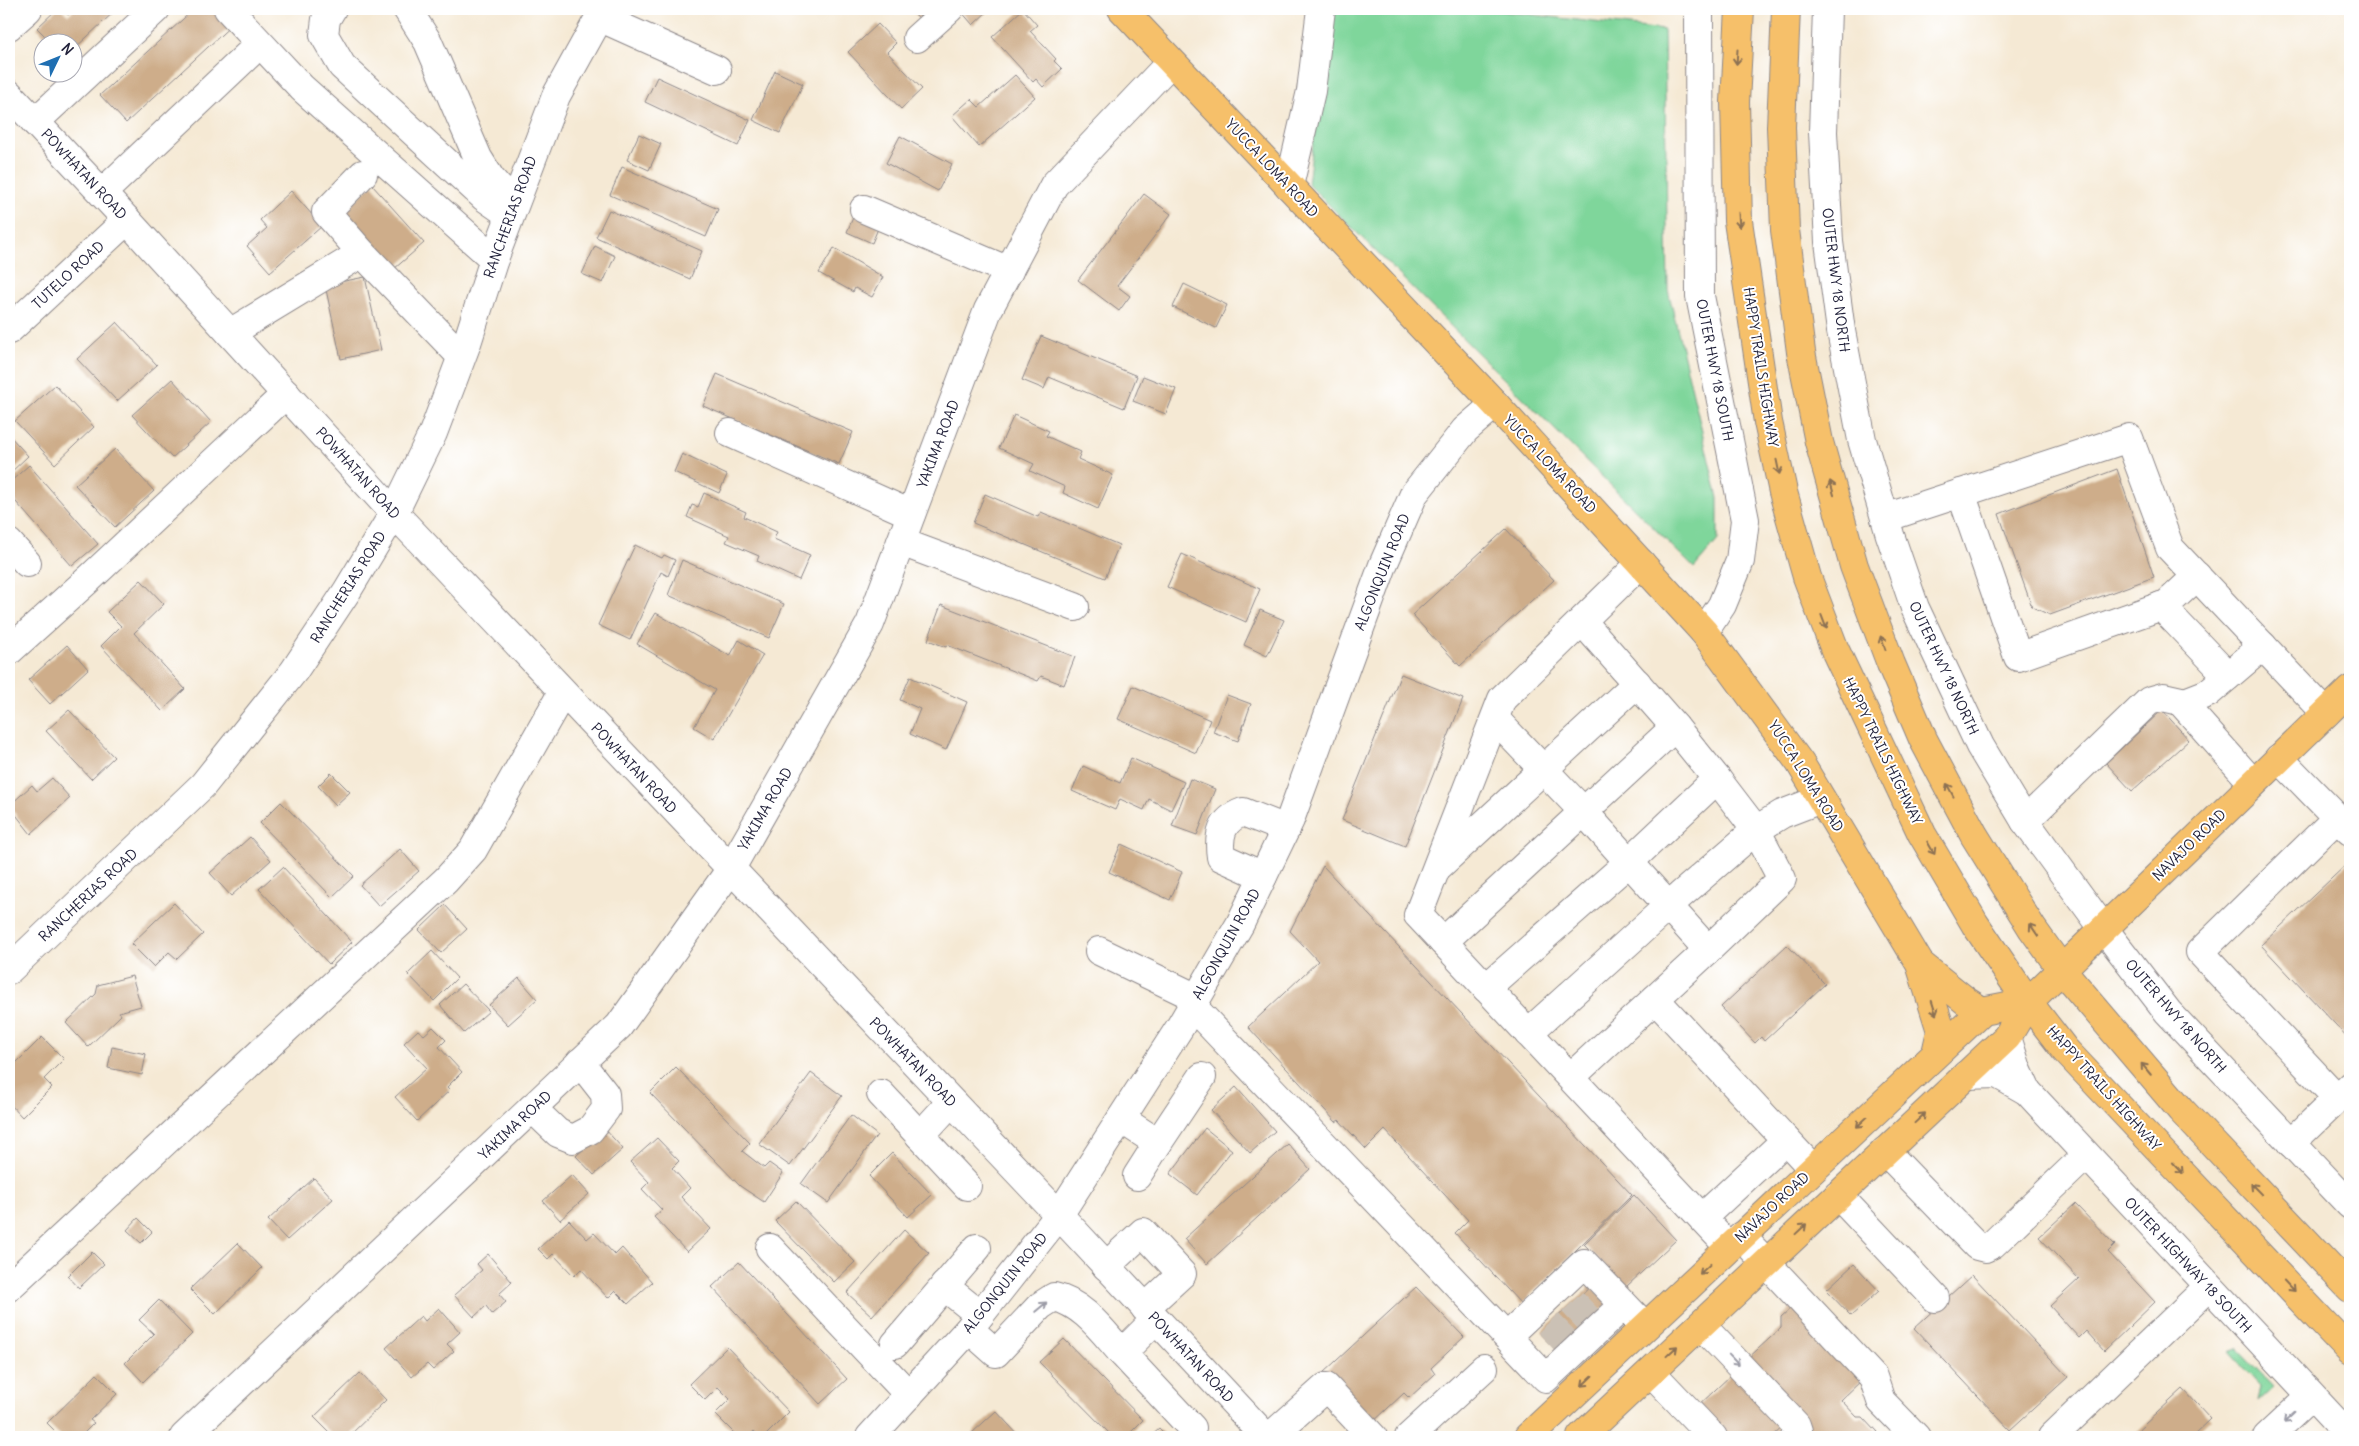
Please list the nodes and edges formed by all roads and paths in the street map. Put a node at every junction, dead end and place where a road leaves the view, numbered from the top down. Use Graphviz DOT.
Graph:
graph roads {
  1 [pos="28,9"];
  2 [pos="156,9"];
  3 [pos="228,9"];
  4 [pos="332,9"];
  5 [pos="407,9"];
  6 [pos="949,9"];
  7 [pos="1122,9"];
  8 [pos="1321,9"];
  9 [pos="1699,9"];
  10 [pos="1740,9"];
  11 [pos="1786,9"];
  12 [pos="1827,9"];
  13 [pos="602,13"];
  14 [pos="9,26"];
  15 [pos="917,38"];
  16 [pos="249,54"];
  17 [pos="1172,62"];
  18 [pos="717,70"];
  19 [pos="9,94"];
  20 [pos="35,122"];
  21 [pos="363,174"];
  22 [pos="1289,186"];
  23 [pos="102,193"];
  24 [pos="864,209"];
  25 [pos="512,210"];
  26 [pos="128,220"];
  27 [pos="362,253"];
  28 [pos="494,259"];
  29 [pos="1009,271"];
  30 [pos="9,330"];
  31 [pos="230,333"];
  32 [pos="461,356"];
  33 [pos="286,394"];
  34 [pos="1494,404"];
  35 [pos="730,433"];
  36 [pos="1961,493"];
  37 [pos="394,513"];
  38 [pos="912,514"];
  39 [pos="1885,518"];
  40 [pos="901,542"];
  41 [pos="9,544"];
  42 [pos="27,563"];
  43 [pos="1641,563"];
  44 [pos="2197,576"];
  45 [pos="2161,606"];
  46 [pos="1075,607"];
  47 [pos="1582,621"];
  48 [pos="1704,632"];
  49 [pos="2263,646"];
  50 [pos="9,651"];
  51 [pos="2228,676"];
  52 [pos="1638,683"];
  53 [pos="2350,690"];
  54 [pos="564,694"];
  55 [pos="2180,701"];
  56 [pos="2326,713"];
  57 [pos="1495,719"];
  58 [pos="1675,727"];
  59 [pos="2279,758"];
  60 [pos="1545,770"];
  61 [pos="1717,779"];
  62 [pos="2253,783"];
  63 [pos="1822,798"];
  64 [pos="1584,812"];
  65 [pos="2026,821"];
  66 [pos="2344,825"];
  67 [pos="1286,829"];
  68 [pos="1756,830"];
  69 [pos="1629,862"];
  70 [pos="1437,869"];
  71 [pos="730,870"];
  72 [pos="1263,876"];
  73 [pos="1668,906"];
  74 [pos="2103,928"];
  75 [pos="1443,942"];
  76 [pos="1708,950"];
  77 [pos="1099,951"];
  78 [pos="1920,964"];
  79 [pos="9,970"];
  80 [pos="2062,970"];
  81 [pos="1486,988"];
  82 [pos="1655,999"];
  83 [pos="1195,1002"];
  84 [pos="2028,1002"];
  85 [pos="1982,1011"];
  86 [pos="1528,1033"];
  87 [pos="2007,1037"];
  88 [pos="1936,1053"];
  89 [pos="580,1062"];
  90 [pos="1966,1075"];
  91 [pos="1202,1077"];
  92 [pos="1571,1077"];
  93 [pos="2027,1091"];
  94 [pos="2344,1092"];
  95 [pos="881,1094"];
  96 [pos="951,1102"];
  97 [pos="532,1108"];
  98 [pos="1121,1119"];
  99 [pos="920,1136"];
  100 [pos="1786,1140"];
  101 [pos="1158,1143"];
  102 [pos="2291,1143"];
  103 [pos="1885,1151"];
  104 [pos="2078,1163"];
  105 [pos="1813,1168"];
  106 [pos="1137,1176"];
  107 [pos="967,1186"];
  108 [pos="1838,1195"];
  109 [pos="2350,1205"];
  110 [pos="1059,1215"];
  111 [pos="1702,1218"];
  112 [pos="1735,1242"];
  113 [pos="770,1248"];
  114 [pos="977,1248"];
  115 [pos="1766,1263"];
  116 [pos="1106,1266"];
  117 [pos="944,1286"];
  118 [pos="9,1287"];
  119 [pos="2208,1287"];
  120 [pos="2350,1288"];
  121 [pos="1935,1298"];
  122 [pos="1150,1314"];
  123 [pos="975,1322"];
  124 [pos="1701,1325"];
  125 [pos="1644,1326"];
  126 [pos="1593,1328"];
  127 [pos="1507,1336"];
  128 [pos="895,1344"];
  129 [pos="2350,1351"];
  130 [pos="1122,1353"];
  131 [pos="1484,1368"];
  132 [pos="1651,1372"];
  133 [pos="909,1395"];
  134 [pos="2311,1396"];
  135 [pos="1192,1428"];
  136 [pos="1903,1433"];
  137 [pos="184,1437"];
  138 [pos="870,1437"];
  139 [pos="1268,1437"];
  140 [pos="1372,1437"];
  141 [pos="1409,1437"];
  142 [pos="1528,1437"];
  143 [pos="1581,1437"];
  144 [pos="1713,1437"];
  145 [pos="1795,1437"];
  146 [pos="2052,1437"];
  147 [pos="2267,1437"];
  148 [pos="2350,1437"];
  1 -- 14 [label="street"];
  2 -- 20 [label="street"];
  3 -- 28 [label="street"];
  4 -- 25 [label="street"];
  5 -- 25 [label="street"];
  6 -- 15 [label="street"];
  7 -- 17 [label="main road, YUCCA LOMA ROAD"];
  8 -- 22 [label="street"];
  9 -- 48 [label="street, OUTER HWY 18 SOUTH"];
  10 -- 84 [label="main road, HAPPY TRAILS HIGHWAY, one-way"];
  80 -- 11 [label="main road, one-way"];
  12 -- 39 [label="street, OUTER HWY 18 NORTH"];
  13 -- 18 [label="street"];
  13 -- 25 [label="street, RANCHERIAS ROAD"];
  16 -- 23 [label="street"];
  17 -- 22 [label="main road, YUCCA LOMA ROAD"];
  17 -- 29 [label="street, YAKIMA ROAD"];
  19 -- 20 [label="street, POWHATAN ROAD"];
  20 -- 23 [label="street, POWHATAN ROAD"];
  21 -- 27 [label="street"];
  22 -- 34 [label="main road, YUCCA LOMA ROAD"];
  23 -- 26 [label="street, POWHATAN ROAD"];
  24 -- 29 [label="street"];
  25 -- 28 [label="street, RANCHERIAS ROAD"];
  26 -- 30 [label="street, TUTELO ROAD"];
  26 -- 31 [label="street, POWHATAN ROAD"];
  27 -- 31 [label="street"];
  27 -- 32 [label="street"];
  28 -- 32 [label="street, RANCHERIAS ROAD"];
  29 -- 38 [label="street, YAKIMA ROAD"];
  31 -- 33 [label="street, POWHATAN ROAD"];
  32 -- 37 [label="street, RANCHERIAS ROAD"];
  33 -- 37 [label="street, POWHATAN ROAD"];
  33 -- 50 [label="street"];
  34 -- 43 [label="main road, YUCCA LOMA ROAD"];
  34 -- 67 [label="street, ALGONQUIN ROAD"];
  35 -- 38 [label="street"];
  36 -- 39 [label="street"];
  36 -- 44 [label="street"];
  36 -- 45 [label="street"];
  37 -- 54 [label="street, POWHATAN ROAD"];
  37 -- 79 [label="street, RANCHERIAS ROAD"];
  38 -- 40 [label="street, YAKIMA ROAD"];
  39 -- 65 [label="street, OUTER HWY 18 NORTH"];
  40 -- 46 [label="street"];
  40 -- 71 [label="street, YAKIMA ROAD"];
  41 -- 42 [label="street"];
  43 -- 47 [label="street"];
  43 -- 48 [label="main road, YUCCA LOMA ROAD"];
  44 -- 45 [label="street"];
  44 -- 49 [label="street"];
  45 -- 51 [label="street"];
  47 -- 52 [label="street"];
  47 -- 57 [label="street"];
  48 -- 63 [label="main road, YUCCA LOMA ROAD"];
  49 -- 51 [label="street"];
  49 -- 56 [label="street"];
  51 -- 55 [label="street"];
  52 -- 58 [label="street"];
  52 -- 60 [label="street"];
  53 -- 56 [label="main road, NAVAJO ROAD"];
  54 -- 71 [label="street, POWHATAN ROAD"];
  54 -- 118 [label="street"];
  55 -- 62 [label="street"];
  55 -- 65 [label="street"];
  56 -- 59 [label="main road, NAVAJO ROAD"];
  57 -- 60 [label="street"];
  57 -- 70 [label="street"];
  58 -- 61 [label="street"];
  58 -- 64 [label="street"];
  59 -- 62 [label="main road, NAVAJO ROAD"];
  59 -- 66 [label="street"];
  60 -- 64 [label="street"];
  60 -- 70 [label="street"];
  61 -- 68 [label="street"];
  61 -- 69 [label="street"];
  62 -- 74 [label="main road, NAVAJO ROAD"];
  63 -- 68 [label="street"];
  63 -- 78 [label="main road, YUCCA LOMA ROAD"];
  64 -- 69 [label="street"];
  64 -- 75 [label="street"];
  65 -- 74 [label="street, OUTER HWY 18 NORTH"];
  66 -- 94 [label="street"];
  67 -- 72 [label="street, ALGONQUIN ROAD"];
  67 -- 72 [label="street"];
  68 -- 73 [label="street"];
  68 -- 76 [label="street"];
  69 -- 73 [label="street"];
  69 -- 81 [label="street"];
  70 -- 75 [label="street"];
  71 -- 89 [label="street, YAKIMA ROAD"];
  71 -- 96 [label="street, POWHATAN ROAD"];
  72 -- 83 [label="street, ALGONQUIN ROAD"];
  73 -- 76 [label="street"];
  73 -- 86 [label="street"];
  74 -- 80 [label="main road, NAVAJO ROAD"];
  74 -- 102 [label="street, OUTER HWY 18 NORTH"];
  75 -- 81 [label="street"];
  76 -- 82 [label="street"];
  77 -- 83 [label="street"];
  78 -- 85 [label="main road"];
  78 -- 88 [label="main road, one-way"];
  80 -- 84 [label="main road, NAVAJO ROAD"];
  120 -- 80 [label="main road, one-way"];
  81 -- 86 [label="street"];
  82 -- 92 [label="street"];
  82 -- 100 [label="street"];
  83 -- 98 [label="street, ALGONQUIN ROAD"];
  83 -- 127 [label="street"];
  84 -- 85 [label="main road"];
  84 -- 87 [label="main road, NAVAJO ROAD"];
  84 -- 129 [label="main road, HAPPY TRAILS HIGHWAY, one-way"];
  85 -- 88 [label="main road, NAVAJO ROAD"];
  86 -- 92 [label="street"];
  87 -- 90 [label="main road, NAVAJO ROAD"];
  87 -- 93 [label="street"];
  88 -- 105 [label="main road, NAVAJO ROAD, one-way"];
  89 -- 97 [label="street, YAKIMA ROAD"];
  89 -- 97 [label="street"];
  90 -- 93 [label="street"];
  103 -- 90 [label="main road, NAVAJO ROAD, one-way"];
  91 -- 101 [label="street"];
  92 -- 111 [label="street"];
  93 -- 119 [label="street, OUTER HIGHWAY 18 SOUTH"];
  94 -- 102 [label="street"];
  95 -- 99 [label="street"];
  96 -- 99 [label="street"];
  96 -- 110 [label="street, POWHATAN ROAD"];
  97 -- 137 [label="street, YAKIMA ROAD"];
  98 -- 101 [label="street"];
  98 -- 110 [label="street, ALGONQUIN ROAD"];
  99 -- 107 [label="street"];
  100 -- 105 [label="street"];
  100 -- 111 [label="street"];
  101 -- 106 [label="street"];
  102 -- 109 [label="street, OUTER HWY 18 NORTH"];
  103 -- 104 [label="street"];
  103 -- 108 [label="main road, NAVAJO ROAD"];
  105 -- 112 [label="main road, NAVAJO ROAD"];
  115 -- 108 [label="main road, NAVAJO ROAD, one-way"];
  108 -- 121 [label="street"];
  110 -- 116 [label="street, POWHATAN ROAD"];
  110 -- 123 [label="street, ALGONQUIN ROAD"];
  111 -- 112 [label="street"];
  112 -- 115 [label="street"];
  112 -- 125 [label="main road, NAVAJO ROAD, one-way"];
  113 -- 133 [label="street"];
  114 -- 117 [label="street"];
  115 -- 124 [label="main road, NAVAJO ROAD"];
  115 -- 136 [label="street"];
  116 -- 122 [label="street, POWHATAN ROAD"];
  116 -- 122 [label="street"];
  117 -- 123 [label="street"];
  117 -- 128 [label="street"];
  119 -- 134 [label="street, OUTER HIGHWAY 18 SOUTH"];
  119 -- 146 [label="street"];
  122 -- 130 [label="street"];
  122 -- 139 [label="street, POWHATAN ROAD"];
  123 -- 130 [label="street, one-way"];
  123 -- 133 [label="street, ALGONQUIN ROAD"];
  132 -- 124 [label="main road, NAVAJO ROAD, one-way"];
  124 -- 145 [label="street, one-way"];
  125 -- 126 [label="street"];
  125 -- 142 [label="main road, NAVAJO ROAD, one-way"];
  126 -- 127 [label="street"];
  126 -- 127 [label="street"];
  130 -- 135 [label="street"];
  131 -- 141 [label="street"];
  132 -- 143 [label="main road, NAVAJO ROAD"];
  132 -- 144 [label="street"];
  133 -- 138 [label="street, ALGONQUIN ROAD"];
  134 -- 147 [label="street, one-way"];
  134 -- 148 [label="street, OUTER HIGHWAY 18 SOUTH"];
  139 -- 140 [label="street"];
}
